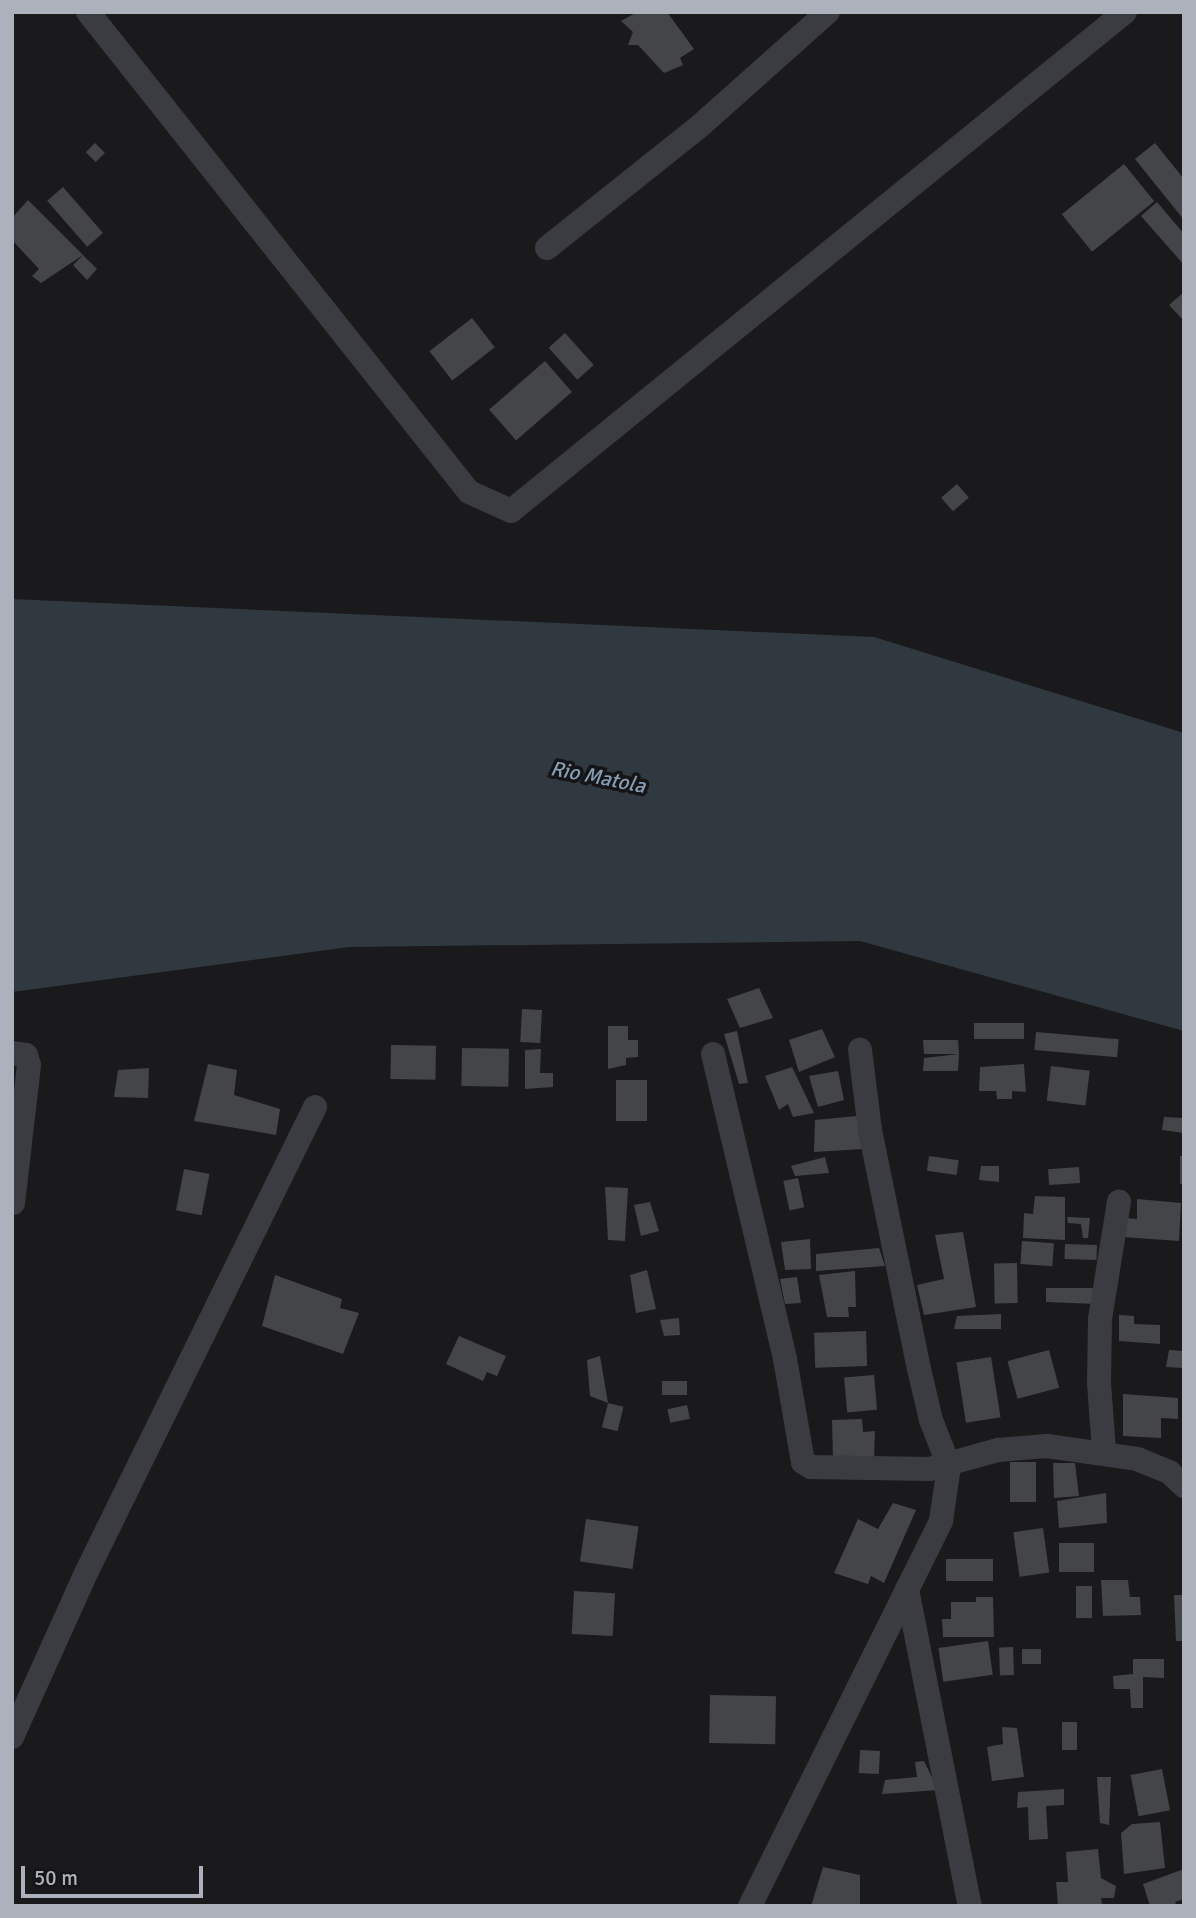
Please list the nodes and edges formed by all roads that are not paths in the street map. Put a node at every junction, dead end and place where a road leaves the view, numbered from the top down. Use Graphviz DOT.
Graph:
graph roads {
  1 [pos="88,12"];
  2 [pos="828,12"];
  3 [pos="1125,12"];
  4 [pos="547,248"];
  5 [pos="860,1050"];
  6 [pos="12,1053"];
  7 [pos="713,1054"];
  8 [pos="315,1107"];
  9 [pos="1119,1202"];
  10 [pos="13,1203"];
  11 [pos="1104,1451"];
  12 [pos="949,1466"];
  13 [pos="1184,1486"];
  14 [pos="907,1589"];
  15 [pos="12,1737"];
  16 [pos="750,1906"];
  17 [pos="970,1906"];
  1 -- 3 [label="street"];
  2 -- 4 [label="street"];
  5 -- 12 [label="street"];
  6 -- 10 [label="street"];
  7 -- 12 [label="street"];
  8 -- 15 [label="street"];
  9 -- 11 [label="street"];
  11 -- 12 [label="street"];
  11 -- 13 [label="street"];
  12 -- 14 [label="street"];
  14 -- 16 [label="street"];
  14 -- 17 [label="street"];
}
